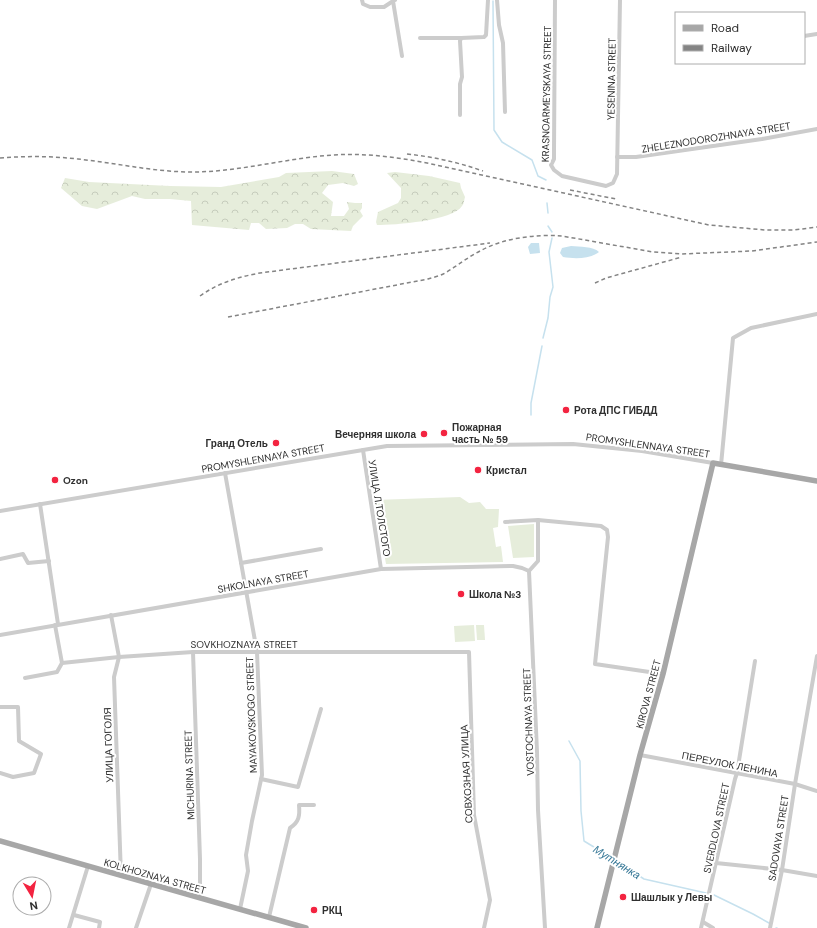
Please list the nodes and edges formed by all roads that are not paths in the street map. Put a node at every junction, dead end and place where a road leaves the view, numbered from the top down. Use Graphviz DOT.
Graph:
graph roads {
  1 [pos="362,0"];
  2 [pos="488,0"];
  3 [pos="497,0"];
  4 [pos="555,0"];
  5 [pos="620,0"];
  6 [pos="394,1"];
  7 [pos="817,34"];
  8 [pos="805,36"];
  9 [pos="420,38"];
  10 [pos="461,38"];
  11 [pos="402,56"];
  12 [pos="505,112"];
  13 [pos="460,116"];
  14 [pos="817,129"];
  15 [pos="617,157"];
  16 [pos="817,314"];
  17 [pos="363,450"];
  18 [pos="713,463"];
  19 [pos="721,465"];
  20 [pos="226,474"];
  21 [pos="817,481"];
  22 [pos="40,504"];
  23 [pos="0,511"];
  24 [pos="538,520"];
  25 [pos="505,522"];
  26 [pos="321,549"];
  27 [pos="0,559"];
  28 [pos="49,561"];
  29 [pos="241,563"];
  30 [pos="381,569"];
  31 [pos="529,571"];
  32 [pos="246,592"];
  33 [pos="111,615"];
  34 [pos="57,624"];
  35 [pos="0,635"];
  36 [pos="193,652"];
  37 [pos="257,652"];
  38 [pos="817,656"];
  39 [pos="119,657"];
  40 [pos="755,661"];
  41 [pos="62,663"];
  42 [pos="663,674"];
  43 [pos="25,678"];
  44 [pos="0,707"];
  45 [pos="321,709"];
  46 [pos="640,755"];
  47 [pos="0,773"];
  48 [pos="737,773"];
  49 [pos="261,780"];
  50 [pos="795,784"];
  51 [pos="817,791"];
  52 [pos="314,805"];
  53 [pos="0,841"];
  54 [pos="716,863"];
  55 [pos="88,866"];
  56 [pos="782,870"];
  57 [pos="121,876"];
  58 [pos="817,876"];
  59 [pos="151,884"];
  60 [pos="200,898"];
  61 [pos="240,909"];
  62 [pos="74,915"];
  63 [pos="269,917"];
  64 [pos="703,922"];
  65 [pos="286,925"];
  66 [pos="69,928"];
  67 [pos="99,928"];
  68 [pos="136,928"];
  69 [pos="306,928"];
  70 [pos="484,928"];
  71 [pos="545,928"];
  72 [pos="597,928"];
  73 [pos="701,928"];
  74 [pos="713,928"];
  75 [pos="770,928"];
  1 -- 6 [label="street"];
  2 -- 10 [label="street"];
  3 -- 12 [label="street"];
  4 -- 15 [label="street, KRASNOARMEYSKAYA STREET"];
  5 -- 15 [label="street, YESENINA STREET"];
  6 -- 11 [label="street"];
  7 -- 8 [label="street"];
  9 -- 10 [label="street"];
  10 -- 13 [label="street"];
  14 -- 15 [label="street, ZHELEZNODOROZHNAYA STREET"];
  16 -- 19 [label="street"];
  17 -- 18 [label="street, PROMYSHLENNAYA STREET"];
  17 -- 20 [label="street, PROMYSHLENNAYA STREET"];
  17 -- 30 [label="street, УЛИЦА Л.ТОЛСТОГО"];
  18 -- 19 [label="main road, PROMYSHLENNAYA STREET"];
  18 -- 42 [label="main road, KIROVA STREET"];
  19 -- 21 [label="main road, PROMYSHLENNAYA STREET"];
  20 -- 22 [label="street, PROMYSHLENNAYA STREET"];
  20 -- 29 [label="street, MAYAKOVSKOGO STREET"];
  22 -- 23 [label="street, PROMYSHLENNAYA STREET"];
  22 -- 28 [label="street"];
  24 -- 25 [label="street"];
  24 -- 31 [label="street"];
  24 -- 42 [label="street"];
  26 -- 29 [label="street"];
  27 -- 28 [label="street"];
  28 -- 34 [label="street"];
  29 -- 32 [label="street, MAYAKOVSKOGO STREET"];
  30 -- 31 [label="street, SHKOLNAYA STREET"];
  30 -- 32 [label="street, SHKOLNAYA STREET"];
  31 -- 71 [label="street, VOSTOCHNAYA STREET"];
  32 -- 33 [label="street, SHKOLNAYA STREET"];
  32 -- 37 [label="street, MAYAKOVSKOGO STREET"];
  33 -- 34 [label="street, SHKOLNAYA STREET"];
  33 -- 39 [label="street, УЛИЦА ГОГОЛЯ"];
  34 -- 35 [label="street, SHKOLNAYA STREET"];
  34 -- 41 [label="street"];
  36 -- 37 [label="street, SOVKHOZNAYA STREET"];
  36 -- 39 [label="street, SOVKHOZNAYA STREET"];
  36 -- 60 [label="street, MICHURINA STREET"];
  37 -- 49 [label="street, MAYAKOVSKOGO STREET"];
  37 -- 70 [label="street, SOVKHOZNAYA STREET"];
  38 -- 50 [label="street, SADOVAYA STREET"];
  39 -- 41 [label="street, SOVKHOZNAYA STREET"];
  39 -- 57 [label="street, УЛИЦА ГОГОЛЯ"];
  40 -- 48 [label="street, SVERDLOVA STREET"];
  41 -- 43 [label="street"];
  42 -- 46 [label="main road, KIROVA STREET"];
  44 -- 47 [label="street"];
  45 -- 49 [label="street"];
  46 -- 48 [label="street, ПЕРЕУЛОК ЛЕНИНА"];
  46 -- 72 [label="main road, KIROVA STREET"];
  48 -- 50 [label="street, ПЕРЕУЛОК ЛЕНИНА"];
  48 -- 54 [label="street, SVERDLOVA STREET"];
  49 -- 61 [label="street, MAYAKOVSKOGO STREET"];
  50 -- 51 [label="street, ПЕРЕУЛОК ЛЕНИНА"];
  50 -- 56 [label="street, SADOVAYA STREET"];
  52 -- 63 [label="street"];
  53 -- 55 [label="main road, KOLKHOZNAYA STREET"];
  54 -- 56 [label="street"];
  54 -- 64 [label="street, SVERDLOVA STREET"];
  55 -- 57 [label="main road, KOLKHOZNAYA STREET"];
  55 -- 62 [label="street"];
  56 -- 58 [label="street"];
  56 -- 75 [label="street, SADOVAYA STREET"];
  57 -- 59 [label="main road, KOLKHOZNAYA STREET"];
  59 -- 60 [label="main road, KOLKHOZNAYA STREET"];
  59 -- 68 [label="street"];
  60 -- 61 [label="main road, KOLKHOZNAYA STREET"];
  61 -- 63 [label="main road, KOLKHOZNAYA STREET"];
  62 -- 66 [label="street"];
  62 -- 67 [label="street"];
  63 -- 65 [label="main road, KOLKHOZNAYA STREET"];
  64 -- 73 [label="street, SVERDLOVA STREET"];
  64 -- 74 [label="street"];
  65 -- 69 [label="main road, KOLKHOZNAYA STREET"];
}
